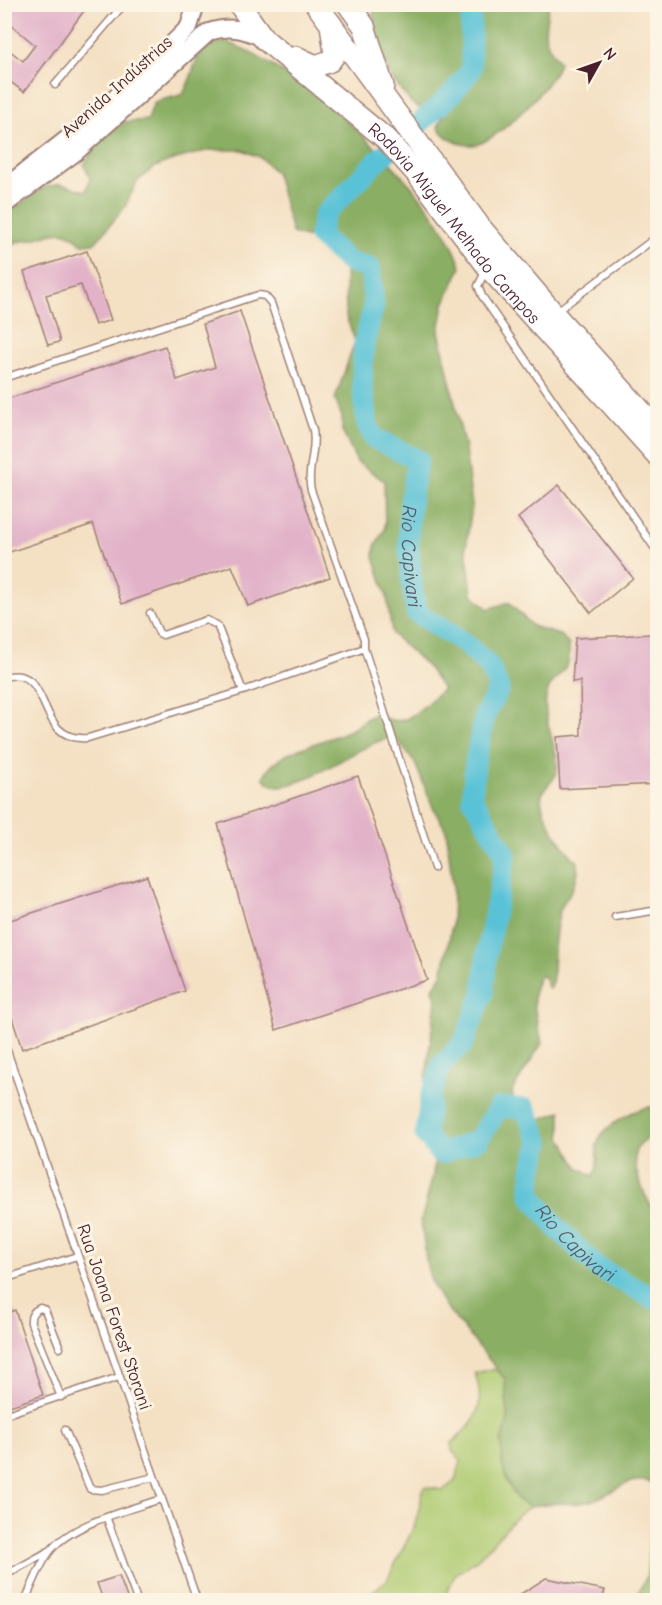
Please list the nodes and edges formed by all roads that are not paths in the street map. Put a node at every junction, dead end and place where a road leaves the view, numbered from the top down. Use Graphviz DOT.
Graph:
graph roads {
  1 [pos="124,4"];
  2 [pos="196,4"];
  3 [pos="239,4"];
  4 [pos="316,4"];
  5 [pos="348,4"];
  6 [pos="331,23"];
  7 [pos="264,39"];
  8 [pos="55,86"];
  9 [pos="390,101"];
  10 [pos="426,169"];
  11 [pos="4,188"];
  12 [pos="4,205"];
  13 [pos="657,236"];
  14 [pos="488,267"];
  15 [pos="554,314"];
  16 [pos="4,378"];
  17 [pos="608,389"];
  18 [pos="657,420"];
  19 [pos="657,430"];
  20 [pos="657,456"];
  21 [pos="657,468"];
  22 [pos="657,553"];
  23 [pos="150,613"];
  24 [pos="364,648"];
  25 [pos="4,677"];
  26 [pos="243,692"];
  27 [pos="434,868"];
  28 [pos="657,910"];
  29 [pos="615,917"];
  30 [pos="4,1042"];
  31 [pos="77,1256"];
  32 [pos="4,1279"];
  33 [pos="60,1348"];
  34 [pos="119,1377"];
  35 [pos="61,1397"];
  36 [pos="4,1415"];
  37 [pos="65,1430"];
  38 [pos="154,1477"];
  39 [pos="161,1499"];
  40 [pos="107,1518"];
  41 [pos="50,1551"];
  42 [pos="4,1576"];
  43 [pos="25,1600"];
  44 [pos="137,1600"];
  45 [pos="197,1600"];
  1 -- 8 [label="lane"];
  2 -- 11 [label="street, Avenida Indústrias"];
  3 -- 7 [label="highway, Rodovia Miguel Melhado Campos"];
  4 -- 6 [label="highway, Rodovia Miguel Melhado Campos"];
  5 -- 9 [label="highway"];
  6 -- 7 [label="highway"];
  6 -- 9 [label="highway, Rodovia Miguel Melhado Campos"];
  7 -- 10 [label="highway, Rodovia Miguel Melhado Campos"];
  7 -- 12 [label="street, Avenida Indústrias"];
  9 -- 10 [label="highway, Rodovia Miguel Melhado Campos"];
  10 -- 14 [label="highway, Rodovia Miguel Melhado Campos"];
  10 -- 15 [label="highway, Rodovia Miguel Melhado Campos"];
  13 -- 15 [label="lane"];
  14 -- 17 [label="highway, Rodovia Miguel Melhado Campos"];
  14 -- 22 [label="lane"];
  15 -- 17 [label="highway, Rodovia Miguel Melhado Campos"];
  16 -- 24 [label="lane"];
  17 -- 18 [label="highway"];
  17 -- 19 [label="highway, Rodovia Miguel Melhado Campos"];
  17 -- 20 [label="highway, Rodovia Miguel Melhado Campos"];
  17 -- 21 [label="highway"];
  23 -- 26 [label="lane"];
  24 -- 26 [label="lane"];
  24 -- 27 [label="lane"];
  25 -- 26 [label="lane"];
  28 -- 29 [label="lane"];
  30 -- 31 [label="lane, Rua Joana Forest Storani"];
  31 -- 32 [label="lane"];
  31 -- 34 [label="lane, Rua Joana Forest Storani"];
  33 -- 35 [label="lane"];
  34 -- 35 [label="lane"];
  34 -- 38 [label="lane, Rua Joana Forest Storani"];
  35 -- 36 [label="lane"];
  37 -- 38 [label="lane"];
  38 -- 39 [label="lane, Rua Joana Forest Storani"];
  39 -- 40 [label="lane"];
  39 -- 45 [label="lane, Rua Joana Forest Storani"];
  40 -- 41 [label="lane"];
  40 -- 44 [label="lane"];
  41 -- 42 [label="lane"];
  41 -- 43 [label="lane"];
}
